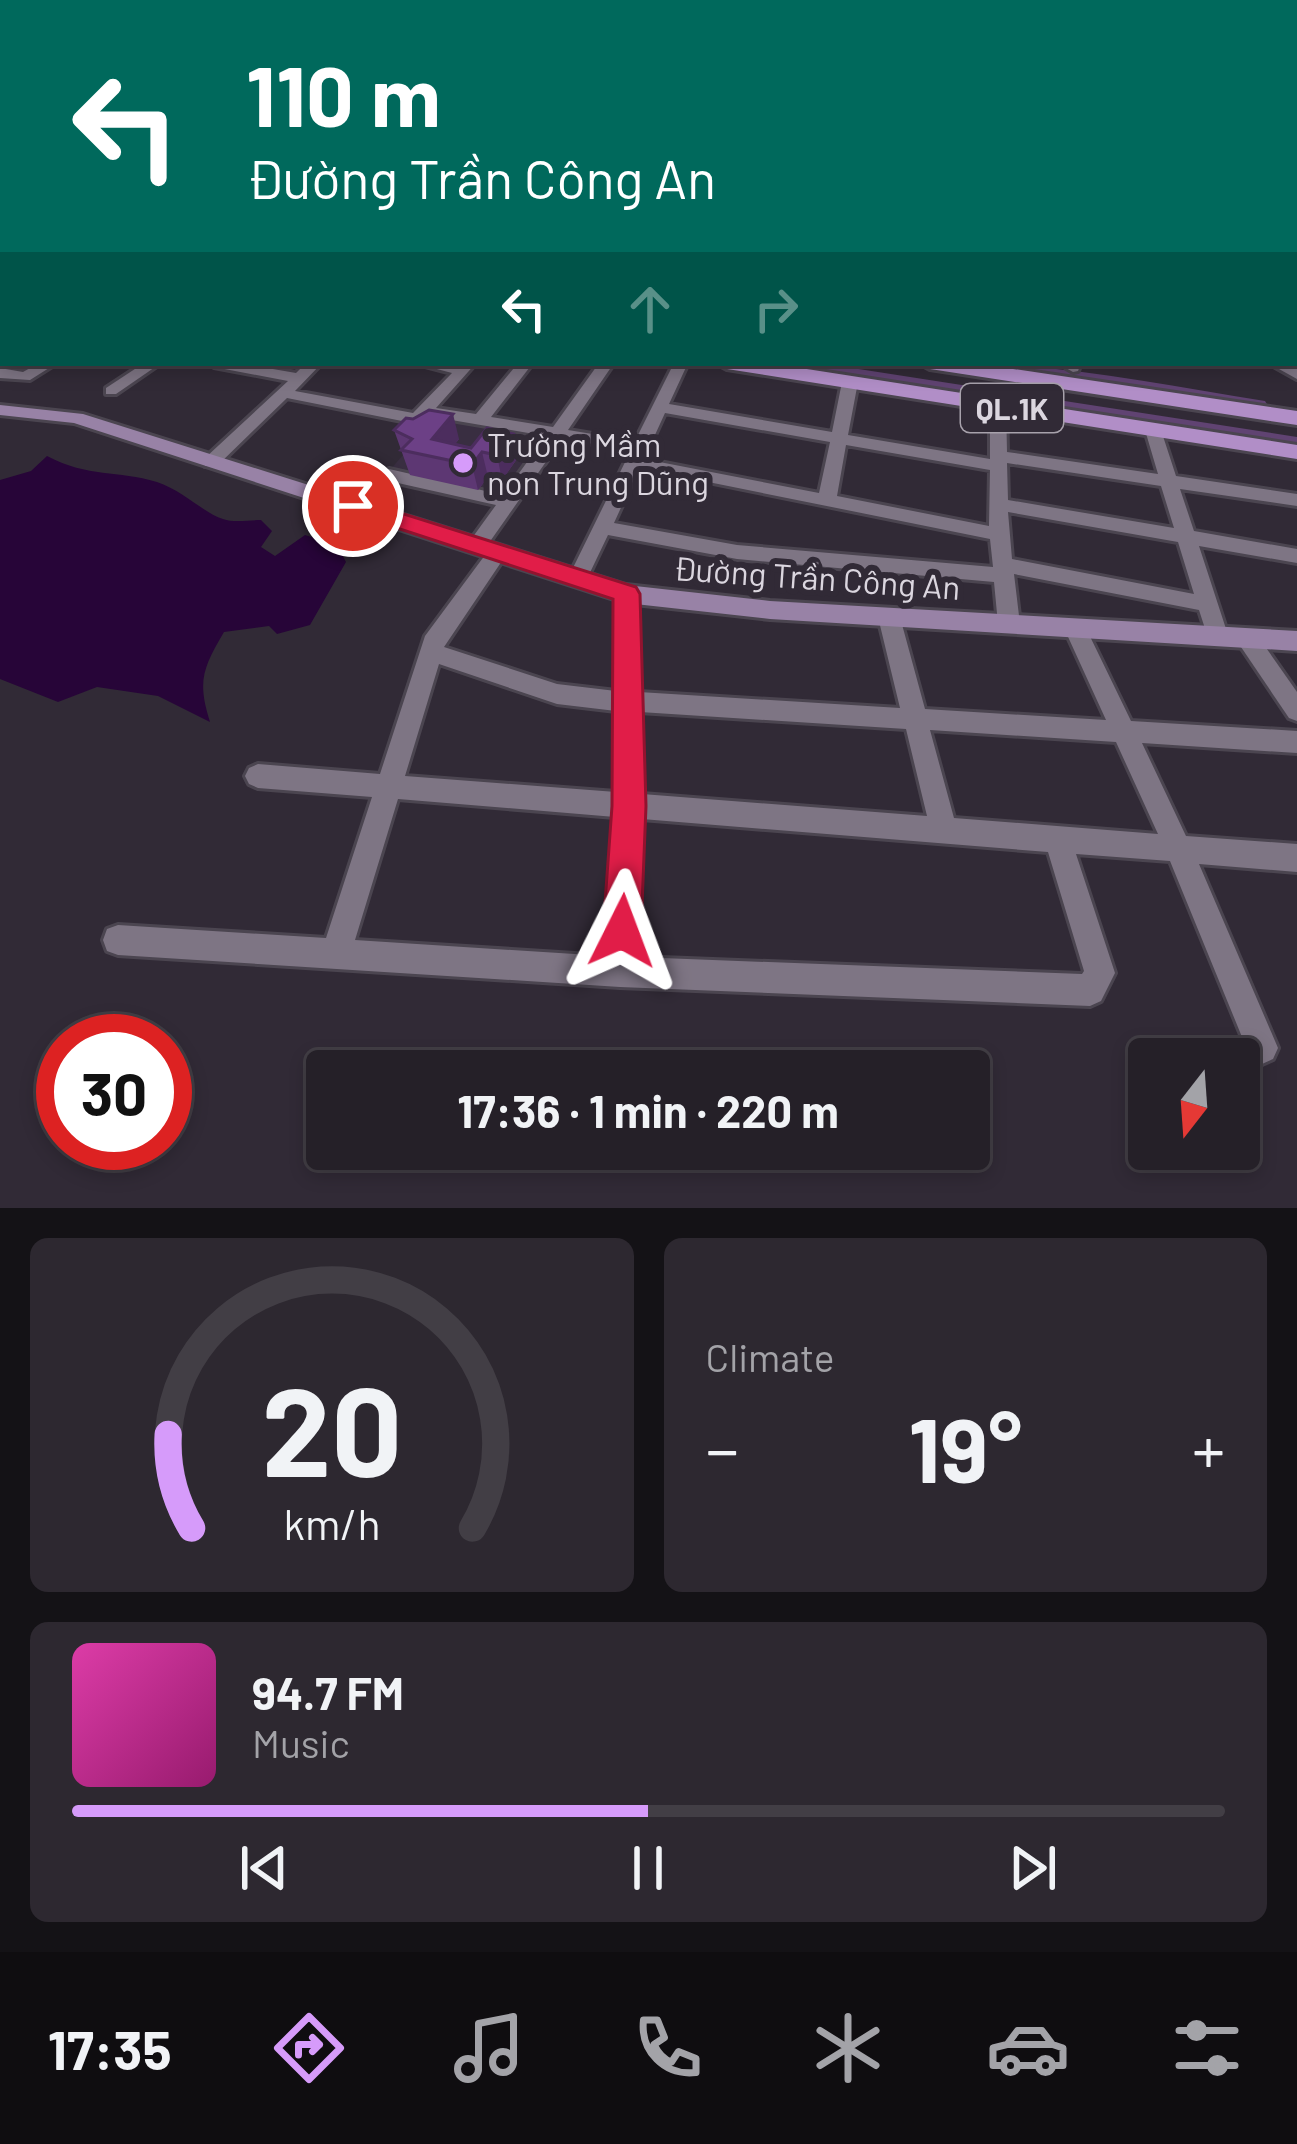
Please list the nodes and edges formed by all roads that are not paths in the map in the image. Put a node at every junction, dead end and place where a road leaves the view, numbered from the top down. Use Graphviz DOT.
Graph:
graph roads {
  1 [pos="45,366"];
  2 [pos="148,366"];
  3 [pos="231,366"];
  4 [pos="311,366"];
  5 [pos="524,366"];
  6 [pos="605,366"];
  7 [pos="680,366"];
  8 [pos="763,366"];
  9 [pos="950,366"];
  10 [pos="1074,366"];
  11 [pos="466,367"];
  12 [pos="0,373"];
  13 [pos="848,373"];
  14 [pos="299,378"];
  15 [pos="111,391"];
  16 [pos="284,392"];
  17 [pos="1297,401"];
  18 [pos="998,406"];
  19 [pos="660,407"];
  20 [pos="0,410"];
  21 [pos="426,411"];
  22 [pos="1297,418"];
  23 [pos="480,420"];
  24 [pos="1153,430"];
  25 [pos="557,433"];
  26 [pos="1297,433"];
  27 [pos="838,438"];
  28 [pos="1297,452"];
  29 [pos="638,455"];
  30 [pos="999,461"];
  31 [pos="211,462"];
  32 [pos="389,475"];
  33 [pos="1167,481"];
  34 [pos="827,500"];
  35 [pos="1297,500"];
  36 [pos="508,502"];
  37 [pos="998,504"];
  38 [pos="603,527"];
  39 [pos="999,534"];
  40 [pos="1186,537"];
  41 [pos="488,548"];
  42 [pos="1297,556"];
  43 [pos="1001,570"];
  44 [pos="578,578"];
  45 [pos="626,594"];
  46 [pos="1207,604"];
  47 [pos="889,616"];
  48 [pos="1010,624"];
  49 [pos="1075,628"];
  50 [pos="1216,635"];
  51 [pos="1246,638"];
  52 [pos="1297,641"];
  53 [pos="431,652"];
  54 [pos="628,701"];
  55 [pos="1297,711"];
  56 [pos="914,718"];
  57 [pos="1125,732"];
  58 [pos="1297,742"];
  59 [pos="258,776"];
  60 [pos="387,785"];
  61 [pos="629,806"];
  62 [pos="944,831"];
  63 [pos="1058,840"];
  64 [pos="1179,850"];
  65 [pos="1297,859"];
  66 [pos="118,940"];
  67 [pos="335,956"];
  68 [pos="620,972"];
  69 [pos="1262,1048"];
  1 -- 12 [label="street"];
  2 -- 15 [label="street"];
  3 -- 14 [label="street"];
  4 -- 14 [label="street"];
  5 -- 23 [label="street"];
  6 -- 25 [label="street"];
  7 -- 19 [label="street"];
  8 -- 13 [label="main road, QL.1K"];
  9 -- 22 [label="main road, QL.1K"];
  10 -- 17 [label="main road, QL.1K"];
  11 -- 21 [label="street"];
  13 -- 18 [label="main road, QL.1K"];
  13 -- 26 [label="main road, QL.1K"];
  13 -- 27 [label="street"];
  14 -- 16 [label="street"];
  16 -- 21 [label="street"];
  16 -- 31 [label="street"];
  18 -- 24 [label="main road, QL.1K"];
  18 -- 30 [label="street"];
  19 -- 27 [label="street"];
  19 -- 29 [label="street"];
  20 -- 31 [label="street, Đường Trần Công An"];
  21 -- 23 [label="street"];
  23 -- 25 [label="street"];
  24 -- 28 [label="main road, QL.1K"];
  24 -- 33 [label="street"];
  25 -- 29 [label="street"];
  25 -- 36 [label="street"];
  27 -- 30 [label="street"];
  27 -- 34 [label="street"];
  29 -- 34 [label="street"];
  29 -- 38 [label="street"];
  30 -- 33 [label="street"];
  30 -- 37 [label="street"];
  31 -- 41 [label="street, Đường Trần Công An"];
  32 -- 36 [label="street"];
  33 -- 35 [label="street"];
  33 -- 40 [label="street"];
  34 -- 39 [label="street"];
  36 -- 41 [label="street"];
  37 -- 39 [label="street"];
  37 -- 40 [label="street"];
  38 -- 43 [label="street"];
  38 -- 44 [label="street"];
  39 -- 43 [label="street"];
  40 -- 42 [label="street"];
  40 -- 46 [label="street"];
  41 -- 44 [label="street, Đường Trần Công An"];
  41 -- 53 [label="street"];
  43 -- 46 [label="street"];
  43 -- 48 [label="street"];
  44 -- 45 [label="street, Đường Trần Công An"];
  45 -- 47 [label="street, Đường Trần Công An"];
  45 -- 54 [label="street"];
  46 -- 50 [label="street"];
  47 -- 48 [label="street, Đường Trần Công An"];
  47 -- 56 [label="street"];
  48 -- 49 [label="street, Đường Trần Công An"];
  49 -- 50 [label="street, Đường Trần Công An"];
  49 -- 57 [label="street"];
  50 -- 51 [label="street, Đường Trần Công An"];
  51 -- 52 [label="street, Đường Trần Công An"];
  51 -- 55 [label="street"];
  53 -- 54 [label="street"];
  53 -- 60 [label="street"];
  54 -- 56 [label="street"];
  54 -- 61 [label="street"];
  56 -- 57 [label="street"];
  56 -- 62 [label="street"];
  57 -- 58 [label="street"];
  57 -- 64 [label="street"];
  59 -- 60 [label="street"];
  60 -- 61 [label="street"];
  60 -- 67 [label="street"];
  61 -- 62 [label="street"];
  61 -- 68 [label="street"];
  62 -- 63 [label="street"];
  63 -- 64 [label="street"];
  63 -- 68 [label="street"];
  64 -- 65 [label="street"];
  64 -- 69 [label="street"];
  66 -- 67 [label="street"];
  67 -- 68 [label="street"];
}
